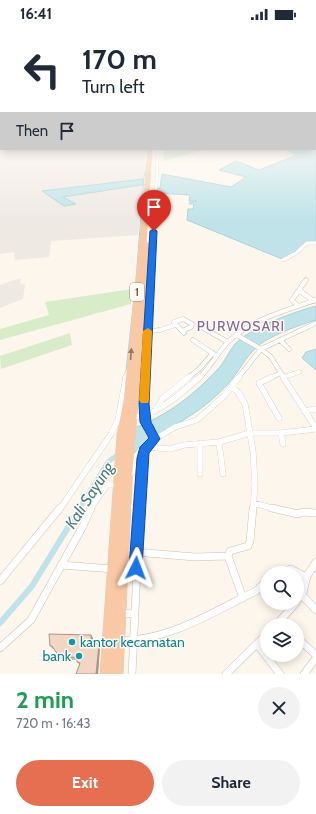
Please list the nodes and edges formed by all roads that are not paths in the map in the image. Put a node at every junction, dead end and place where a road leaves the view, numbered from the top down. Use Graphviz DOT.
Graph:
graph roads {
  1 [pos="149,160"];
  2 [pos="155,160"];
  3 [pos="157,160"];
  4 [pos="156,164"];
  5 [pos="316,243"];
  6 [pos="283,260"];
  7 [pos="143,261"];
  8 [pos="306,280"];
  9 [pos="300,291"];
  10 [pos="315,300"];
  11 [pos="298,306"];
  12 [pos="316,324"];
  13 [pos="175,325"];
  14 [pos="203,328"];
  15 [pos="144,332"];
  16 [pos="237,335"];
  17 [pos="193,340"];
  18 [pos="280,340"];
  19 [pos="228,342"];
  20 [pos="259,348"];
  21 [pos="289,349"];
  22 [pos="215,354"];
  23 [pos="130,369"];
  24 [pos="298,372"];
  25 [pos="282,375"];
  26 [pos="232,387"];
  27 [pos="316,409"];
  28 [pos="304,411"];
  29 [pos="133,417"];
  30 [pos="279,418"];
  31 [pos="145,419"];
  32 [pos="316,428"];
  33 [pos="126,433"];
  34 [pos="251,433"];
  35 [pos="281,433"];
  36 [pos="154,438"];
  37 [pos="219,442"];
  38 [pos="200,443"];
  39 [pos="283,444"];
  40 [pos="145,447"];
  41 [pos="127,468"];
  42 [pos="200,474"];
  43 [pos="223,474"];
  44 [pos="119,485"];
  45 [pos="253,503"];
  46 [pos="133,504"];
  47 [pos="316,513"];
  48 [pos="130,553"];
  49 [pos="228,556"];
  50 [pos="316,562"];
  51 [pos="61,566"];
  52 [pos="115,569"];
  53 [pos="306,577"];
  54 [pos="0,581"];
  55 [pos="260,587"];
  56 [pos="304,591"];
  57 [pos="304,597"];
  58 [pos="243,598"];
  59 [pos="316,610"];
  60 [pos="127,613"];
  61 [pos="120,640"];
  62 [pos="132,641"];
  63 [pos="258,644"];
  64 [pos="304,645"];
  65 [pos="0,648"];
  66 [pos="316,657"];
  67 [pos="107,674"];
  68 [pos="116,674"];
  69 [pos="132,674"];
  70 [pos="226,674"];
  71 [pos="280,674"];
  72 [pos="304,674"];
  1 -- 7 [label="highway, 1"];
  2 -- 4 [label="highway, 1"];
  3 -- 4 [label="street"];
  4 -- 7 [label="highway, 1"];
  4 -- 15 [label="street"];
  5 -- 6 [label="street"];
  7 -- 15 [label="highway, 1"];
  23 -- 7 [label="highway, 1, one-way"];
  8 -- 9 [label="street"];
  9 -- 10 [label="street"];
  9 -- 11 [label="street"];
  10 -- 11 [label="street"];
  11 -- 16 [label="street"];
  12 -- 18 [label="street"];
  13 -- 13 [label="street"];
  13 -- 15 [label="street"];
  14 -- 19 [label="street"];
  15 -- 29 [label="highway, 1"];
  15 -- 31 [label="street"];
  16 -- 19 [label="street"];
  16 -- 20 [label="street"];
  17 -- 22 [label="street"];
  18 -- 20 [label="street"];
  18 -- 21 [label="street"];
  19 -- 22 [label="street"];
  20 -- 25 [label="street"];
  20 -- 26 [label="street"];
  22 -- 31 [label="street"];
  23 -- 33 [label="highway, 1"];
  23 -- 54 [label="street"];
  24 -- 25 [label="street"];
  25 -- 28 [label="street"];
  25 -- 30 [label="street"];
  26 -- 34 [label="street"];
  26 -- 36 [label="street"];
  27 -- 28 [label="street"];
  28 -- 32 [label="street"];
  29 -- 31 [label="street"];
  29 -- 33 [label="highway, 1"];
  31 -- 36 [label="street"];
  32 -- 35 [label="street"];
  33 -- 41 [label="highway, 1"];
  34 -- 35 [label="street"];
  34 -- 37 [label="street"];
  34 -- 45 [label="street"];
  35 -- 39 [label="street"];
  36 -- 40 [label="street"];
  37 -- 38 [label="street"];
  37 -- 43 [label="street"];
  38 -- 40 [label="street"];
  38 -- 42 [label="street"];
  40 -- 41 [label="street"];
  40 -- 46 [label="street"];
  41 -- 44 [label="highway, 1"];
  41 -- 46 [label="highway, 1"];
  44 -- 51 [label="street"];
  44 -- 52 [label="highway, 1"];
  45 -- 47 [label="street"];
  45 -- 49 [label="street"];
  46 -- 48 [label="highway, 1"];
  48 -- 49 [label="street"];
  48 -- 60 [label="highway, 1"];
  49 -- 58 [label="street"];
  50 -- 53 [label="street"];
  51 -- 52 [label="street"];
  51 -- 65 [label="street"];
  52 -- 67 [label="highway, 1"];
  53 -- 56 [label="street"];
  55 -- 58 [label="street"];
  57 -- 59 [label="street"];
  58 -- 62 [label="street"];
  60 -- 61 [label="highway, 1"];
  60 -- 62 [label="street"];
  61 -- 62 [label="street"];
  61 -- 68 [label="highway, 1"];
  62 -- 69 [label="street"];
  63 -- 70 [label="street"];
  63 -- 71 [label="street"];
  64 -- 66 [label="street"];
  66 -- 72 [label="street"];
}
